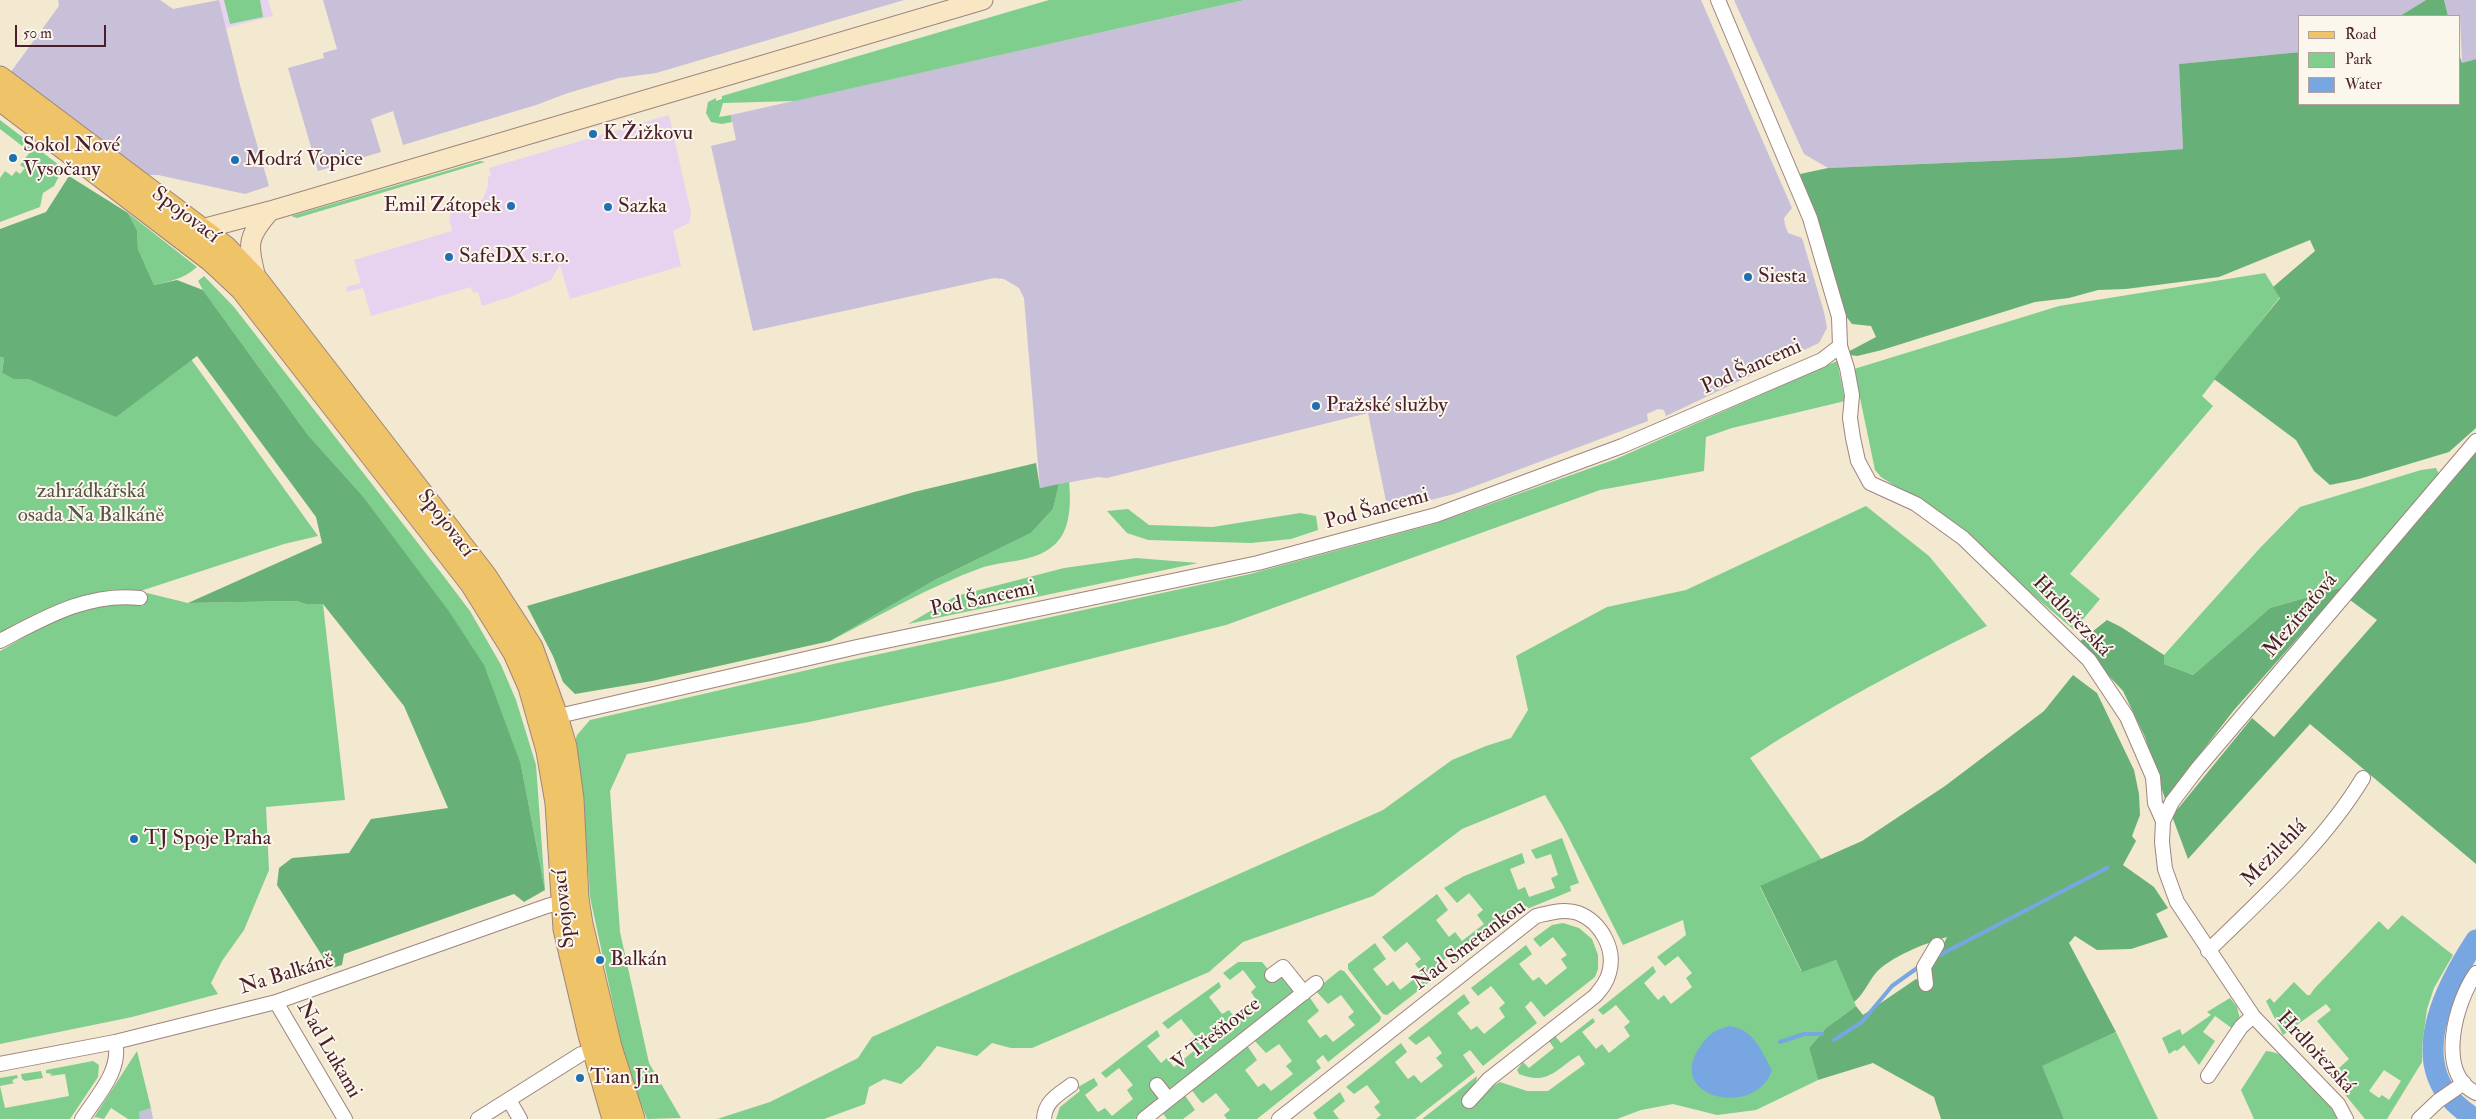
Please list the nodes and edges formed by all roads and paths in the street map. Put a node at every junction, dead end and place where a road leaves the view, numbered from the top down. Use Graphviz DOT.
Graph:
graph roads {
  1 [pos="983,0"];
  2 [pos="1718,0"];
  3 [pos="0,77"];
  4 [pos="0,100"];
  5 [pos="270,211"];
  6 [pos="196,237"];
  7 [pos="256,278"];
  8 [pos="1840,346"];
  9 [pos="2476,441"];
  10 [pos="140,598"];
  11 [pos="0,642"];
  12 [pos="549,718"];
  13 [pos="2363,778"];
  14 [pos="2163,821"];
  15 [pos="570,900"];
  16 [pos="1937,946"];
  17 [pos="2208,952"];
  18 [pos="2476,973"];
  19 [pos="1272,975"];
  20 [pos="1316,983"];
  21 [pos="1926,984"];
  22 [pos="1304,993"];
  23 [pos="276,1002"];
  24 [pos="2253,1016"];
  25 [pos="115,1042"];
  26 [pos="602,1049"];
  27 [pos="0,1064"];
  28 [pos="2208,1076"];
  29 [pos="1071,1085"];
  30 [pos="1157,1085"];
  31 [pos="2461,1085"];
  32 [pos="2476,1093"];
  33 [pos="1168,1099"];
  34 [pos="509,1100"];
  35 [pos="1469,1101"];
  36 [pos="82,1119"];
  37 [pos="345,1119"];
  38 [pos="478,1119"];
  39 [pos="520,1119"];
  40 [pos="613,1119"];
  41 [pos="634,1119"];
  42 [pos="1044,1119"];
  43 [pos="1144,1119"];
  44 [pos="1279,1119"];
  45 [pos="2346,1119"];
  46 [pos="2419,1119"];
  1 -- 5 [label="main road"];
  2 -- 8 [label="street"];
  3 -- 6 [label="main road, Spojovací"];
  4 -- 6 [label="main road, Spojovací"];
  5 -- 6 [label="main road"];
  5 -- 7 [label="main road"];
  6 -- 7 [label="main road, Spojovací"];
  6 -- 12 [label="main road, Spojovací"];
  7 -- 12 [label="main road, Spojovací"];
  8 -- 12 [label="street, Pod Šancemi"];
  8 -- 14 [label="street, Hrdlořezská"];
  9 -- 14 [label="street, Mezitraťová"];
  10 -- 11 [label="street"];
  12 -- 15 [label="main road, Spojovací"];
  13 -- 17 [label="street, Mezilehlá"];
  14 -- 17 [label="street, Hrdlořezská"];
  15 -- 23 [label="street, Na Balkáně"];
  15 -- 26 [label="main road, Spojovací"];
  16 -- 21 [label="street"];
  17 -- 24 [label="street, Hrdlořezská"];
  18 -- 31 [label="street"];
  19 -- 22 [label="street"];
  20 -- 22 [label="street, V Třešňovce"];
  22 -- 33 [label="street, V Třešňovce"];
  23 -- 25 [label="street, Na Balkáně"];
  23 -- 37 [label="street, Nad Lukami"];
  24 -- 28 [label="street, Hrdlořezská"];
  24 -- 45 [label="street, Hrdlořezská"];
  25 -- 27 [label="street, Na Balkáně"];
  25 -- 36 [label="street"];
  26 -- 34 [label="street"];
  26 -- 40 [label="main road, Spojovací"];
  26 -- 41 [label="main road, Spojovací"];
  29 -- 42 [label="street"];
  30 -- 33 [label="street"];
  31 -- 32 [label="street"];
  31 -- 46 [label="street"];
  33 -- 43 [label="street, V Třešňovce"];
  34 -- 38 [label="street"];
  34 -- 39 [label="street"];
  35 -- 44 [label="street, Nad Smetankou"];
}
